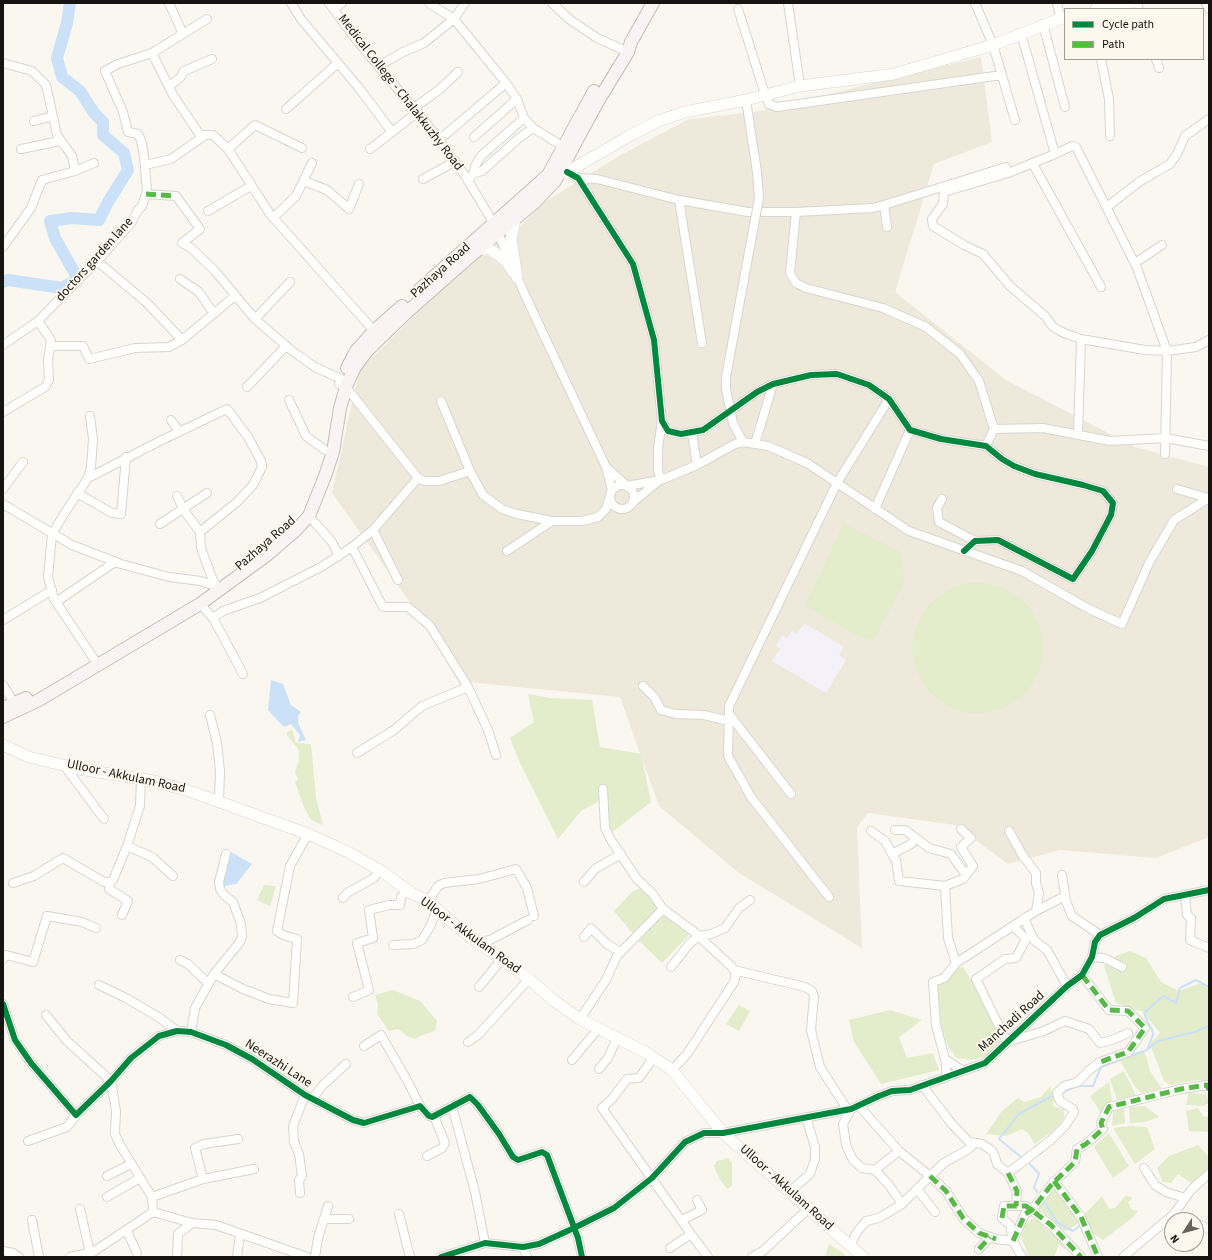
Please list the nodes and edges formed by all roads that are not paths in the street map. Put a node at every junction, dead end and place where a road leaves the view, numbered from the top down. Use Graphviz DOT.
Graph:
graph roads {
  1 [pos="169,3"];
  2 [pos="291,3"];
  3 [pos="342,3"];
  4 [pos="465,3"];
  5 [pos="552,3"];
  6 [pos="643,3"];
  7 [pos="653,3"];
  8 [pos="788,3"];
  9 [pos="975,3"];
  10 [pos="1057,3"];
  11 [pos="1206,3"];
  12 [pos="430,4"];
  13 [pos="1124,4"];
  14 [pos="332,6"];
  15 [pos="1096,7"];
  16 [pos="738,9"];
  17 [pos="1209,9"];
  18 [pos="1063,17"];
  19 [pos="208,19"];
  20 [pos="454,19"];
  21 [pos="1043,24"];
  22 [pos="1021,33"];
  23 [pos="183,34"];
  24 [pos="993,45"];
  25 [pos="624,50"];
  26 [pos="152,53"];
  27 [pos="212,59"];
  28 [pos="1100,60"];
  29 [pos="1156,60"];
  30 [pos="3,63"];
  31 [pos="338,63"];
  32 [pos="379,66"];
  33 [pos="1159,68"];
  34 [pos="458,72"];
  35 [pos="1002,75"];
  36 [pos="506,83"];
  37 [pos="169,86"];
  38 [pos="800,86"];
  39 [pos="765,94"];
  40 [pos="517,99"];
  41 [pos="746,100"];
  42 [pos="1065,107"];
  43 [pos="286,109"];
  44 [pos="416,110"];
  45 [pos="53,116"];
  46 [pos="524,118"];
  47 [pos="1209,119"];
  48 [pos="1015,120"];
  49 [pos="34,121"];
  50 [pos="533,128"];
  51 [pos="392,132"];
  52 [pos="204,136"];
  53 [pos="474,136"];
  54 [pos="1110,136"];
  55 [pos="439,140"];
  56 [pos="60,141"];
  57 [pos="302,148"];
  58 [pos="21,149"];
  59 [pos="228,149"];
  60 [pos="370,149"];
  61 [pos="567,150"];
  62 [pos="1055,154"];
  63 [pos="454,162"];
  64 [pos="94,163"];
  65 [pos="312,163"];
  66 [pos="1033,164"];
  67 [pos="145,165"];
  68 [pos="1006,167"];
  69 [pos="75,171"];
  70 [pos="564,172"];
  71 [pos="474,173"];
  72 [pos="548,175"];
  73 [pos="578,178"];
  74 [pos="423,179"];
  75 [pos="304,181"];
  76 [pos="468,181"];
  77 [pos="359,184"];
  78 [pos="251,186"];
  79 [pos="146,194"];
  80 [pos="679,200"];
  81 [pos="884,205"];
  82 [pos="1107,208"];
  83 [pos="208,211"];
  84 [pos="796,212"];
  85 [pos="273,218"];
  86 [pos="515,220"];
  87 [pos="888,227"];
  88 [pos="496,229"];
  89 [pos="1162,245"];
  90 [pos="3,247"];
  91 [pos="480,249"];
  92 [pos="97,261"];
  93 [pos="1135,263"];
  94 [pos="517,277"];
  95 [pos="180,279"];
  96 [pos="290,282"];
  97 [pos="1101,287"];
  98 [pos="235,296"];
  99 [pos="214,314"];
  100 [pos="254,319"];
  101 [pos="38,321"];
  102 [pos="374,331"];
  103 [pos="1081,339"];
  104 [pos="182,340"];
  105 [pos="1209,340"];
  106 [pos="702,343"];
  107 [pos="3,345"];
  108 [pos="50,346"];
  109 [pos="286,346"];
  110 [pos="1166,351"];
  111 [pos="342,384"];
  112 [pos="773,384"];
  113 [pos="247,387"];
  114 [pos="889,399"];
  115 [pos="289,400"];
  116 [pos="441,400"];
  117 [pos="3,412"];
  118 [pos="90,416"];
  119 [pos="172,420"];
  120 [pos="662,420"];
  121 [pos="994,429"];
  122 [pos="910,430"];
  123 [pos="179,432"];
  124 [pos="692,433"];
  125 [pos="1078,434"];
  126 [pos="1166,438"];
  127 [pos="743,442"];
  128 [pos="755,444"];
  129 [pos="986,446"];
  130 [pos="1209,446"];
  131 [pos="325,450"];
  132 [pos="1165,454"];
  133 [pos="126,457"];
  134 [pos="23,462"];
  135 [pos="697,465"];
  136 [pos="606,467"];
  137 [pos="470,471"];
  138 [pos="88,478"];
  139 [pos="418,478"];
  140 [pos="661,480"];
  141 [pos="837,483"];
  142 [pos="626,486"];
  143 [pos="3,489"];
  144 [pos="1177,489"];
  145 [pos="77,493"];
  146 [pos="207,493"];
  147 [pos="611,493"];
  148 [pos="177,496"];
  149 [pos="1208,498"];
  150 [pos="942,499"];
  151 [pos="633,502"];
  152 [pos="3,504"];
  153 [pos="183,509"];
  154 [pos="875,509"];
  155 [pos="309,516"];
  156 [pos="552,521"];
  157 [pos="160,524"];
  158 [pos="373,530"];
  159 [pos="200,532"];
  160 [pos="52,534"];
  161 [pos="976,541"];
  162 [pos="352,547"];
  163 [pos="507,551"];
  164 [pos="964,551"];
  165 [pos="339,556"];
  166 [pos="114,562"];
  167 [pos="398,580"];
  168 [pos="217,589"];
  169 [pos="52,590"];
  170 [pos="56,602"];
  171 [pos="200,604"];
  172 [pos="213,618"];
  173 [pos="3,620"];
  174 [pos="94,659"];
  175 [pos="243,674"];
  176 [pos="3,685"];
  177 [pos="643,686"];
  178 [pos="468,687"];
  179 [pos="8,705"];
  180 [pos="210,715"];
  181 [pos="3,718"];
  182 [pos="729,718"];
  183 [pos="3,745"];
  184 [pos="357,753"];
  185 [pos="496,755"];
  186 [pos="63,764"];
  187 [pos="141,780"];
  188 [pos="603,788"];
  189 [pos="791,794"];
  190 [pos="219,801"];
  191 [pos="104,820"];
  192 [pos="961,829"];
  193 [pos="895,830"];
  194 [pos="871,831"];
  195 [pos="1009,831"];
  196 [pos="308,834"];
  197 [pos="916,838"];
  198 [pos="127,846"];
  199 [pos="226,854"];
  200 [pos="621,854"];
  201 [pos="892,854"];
  202 [pos="379,870"];
  203 [pos="1062,874"];
  204 [pos="966,875"];
  205 [pos="173,876"];
  206 [pos="110,882"];
  207 [pos="584,882"];
  208 [pos="13,883"];
  209 [pos="945,886"];
  210 [pos="1209,890"];
  211 [pos="407,891"];
  212 [pos="1185,895"];
  213 [pos="1065,896"];
  214 [pos="829,897"];
  215 [pos="343,898"];
  216 [pos="750,900"];
  217 [pos="428,902"];
  218 [pos="438,910"];
  219 [pos="663,910"];
  220 [pos="1036,911"];
  221 [pos="122,915"];
  222 [pos="1024,918"];
  223 [pos="1013,926"];
  224 [pos="96,928"];
  225 [pos="699,936"];
  226 [pos="1100,936"];
  227 [pos="584,937"];
  228 [pos="479,942"];
  229 [pos="393,945"];
  230 [pos="1209,948"];
  231 [pos="620,952"];
  232 [pos="1092,958"];
  233 [pos="3,959"];
  234 [pos="502,959"];
  235 [pos="180,960"];
  236 [pos="956,963"];
  237 [pos="1122,966"];
  238 [pos="671,967"];
  239 [pos="734,970"];
  240 [pos="214,974"];
  241 [pos="1082,975"];
  242 [pos="529,978"];
  243 [pos="208,983"];
  244 [pos="99,985"];
  245 [pos="1067,986"];
  246 [pos="479,987"];
  247 [pos="353,996"];
  248 [pos="4,1007"];
  249 [pos="46,1015"];
  250 [pos="580,1019"];
  251 [pos="598,1028"];
  252 [pos="177,1031"];
  253 [pos="191,1032"];
  254 [pos="1128,1033"];
  255 [pos="617,1038"];
  256 [pos="468,1042"];
  257 [pos="1007,1042"];
  258 [pos="364,1046"];
  259 [pos="654,1057"];
  260 [pos="945,1059"];
  261 [pos="572,1060"];
  262 [pos="346,1064"];
  263 [pos="599,1070"];
  264 [pos="672,1070"];
  265 [pos="963,1071"];
  266 [pos="947,1076"];
  267 [pos="111,1081"];
  268 [pos="922,1085"];
  269 [pos="1209,1090"];
  270 [pos="305,1095"];
  271 [pos="312,1099"];
  272 [pos="420,1106"];
  273 [pos="452,1106"];
  274 [pos="859,1106"];
  275 [pos="849,1109"];
  276 [pos="76,1115"];
  277 [pos="434,1116"];
  278 [pos="806,1117"];
  279 [pos="724,1133"];
  280 [pos="238,1139"];
  281 [pos="28,1141"];
  282 [pos="974,1143"];
  283 [pos="899,1151"];
  284 [pos="427,1156"];
  285 [pos="131,1164"];
  286 [pos="1144,1168"];
  287 [pos="254,1169"];
  288 [pos="875,1170"];
  289 [pos="1008,1173"];
  290 [pos="1209,1174"];
  291 [pos="107,1176"];
  292 [pos="930,1176"];
  293 [pos="140,1178"];
  294 [pos="652,1178"];
  295 [pos="203,1179"];
  296 [pos="1054,1181"];
  297 [pos="917,1190"];
  298 [pos="789,1192"];
  299 [pos="300,1193"];
  300 [pos="107,1197"];
  301 [pos="152,1197"];
  302 [pos="1185,1198"];
  303 [pos="697,1200"];
  304 [pos="902,1204"];
  305 [pos="328,1206"];
  306 [pos="1016,1206"];
  307 [pos="80,1209"];
  308 [pos="808,1209"];
  309 [pos="1032,1210"];
  310 [pos="153,1212"];
  311 [pos="935,1212"];
  312 [pos="1175,1212"];
  313 [pos="399,1214"];
  314 [pos="324,1219"];
  315 [pos="349,1219"];
  316 [pos="32,1220"];
  317 [pos="682,1220"];
  318 [pos="1164,1222"];
  319 [pos="192,1223"];
  320 [pos="574,1228"];
  321 [pos="126,1231"];
  322 [pos="691,1234"];
  323 [pos="240,1235"];
  324 [pos="993,1238"];
  325 [pos="1013,1242"];
  326 [pos="485,1243"];
  327 [pos="850,1246"];
  328 [pos="524,1247"];
  329 [pos="670,1248"];
  330 [pos="980,1249"];
  331 [pos="3,1252"];
  332 [pos="137,1253"];
  333 [pos="93,1254"];
  334 [pos="15,1256"];
  335 [pos="39,1257"];
  336 [pos="70,1257"];
  337 [pos="177,1257"];
  338 [pos="236,1257"];
  339 [pos="307,1257"];
  340 [pos="314,1257"];
  341 [pos="410,1257"];
  342 [pos="441,1257"];
  343 [pos="527,1257"];
  344 [pos="582,1257"];
  345 [pos="708,1257"];
  346 [pos="752,1257"];
  347 [pos="862,1257"];
  348 [pos="1022,1257"];
  349 [pos="1081,1257"];
  350 [pos="1098,1257"];
  351 [pos="1123,1257"];
  1 -- 23 [label="street"];
  2 -- 31 [label="street"];
  3 -- 14 [label="street"];
  4 -- 20 [label="street"];
  5 -- 25 [label="street"];
  6 -- 25 [label="main road"];
  7 -- 25 [label="main road"];
  8 -- 38 [label="street"];
  9 -- 24 [label="street"];
  10 -- 18 [label="street"];
  11 -- 17 [label="street"];
  12 -- 20 [label="street"];
  13 -- 15 [label="main road"];
  14 -- 32 [label="street, Medical College - Chalakkuzhy Road"];
  16 -- 39 [label="street"];
  18 -- 21 [label="main road"];
  19 -- 23 [label="street"];
  20 -- 32 [label="street"];
  20 -- 36 [label="street"];
  21 -- 22 [label="main road"];
  21 -- 42 [label="street"];
  22 -- 24 [label="main road"];
  22 -- 62 [label="street"];
  23 -- 26 [label="street"];
  24 -- 35 [label="street"];
  24 -- 38 [label="main road"];
  25 -- 61 [label="main road"];
  26 -- 37 [label="street"];
  26 -- 67 [label="street, doctors garden lane"];
  27 -- 37 [label="street"];
  28 -- 54 [label="street"];
  29 -- 33 [label="street"];
  30 -- 45 [label="street"];
  31 -- 43 [label="street"];
  31 -- 51 [label="street"];
  32 -- 44 [label="street, Medical College - Chalakkuzhy Road"];
  34 -- 44 [label="street"];
  35 -- 39 [label="street"];
  35 -- 48 [label="street"];
  36 -- 40 [label="street"];
  36 -- 55 [label="street"];
  37 -- 52 [label="street"];
  38 -- 39 [label="main road"];
  39 -- 41 [label="main road"];
  40 -- 46 [label="street"];
  40 -- 53 [label="street"];
  41 -- 70 [label="main road"];
  41 -- 127 [label="street, bridge"];
  44 -- 51 [label="street"];
  44 -- 55 [label="street, Medical College - Chalakkuzhy Road"];
  45 -- 49 [label="street"];
  45 -- 56 [label="street"];
  46 -- 50 [label="street"];
  46 -- 71 [label="street"];
  47 -- 82 [label="street"];
  50 -- 61 [label="street"];
  50 -- 71 [label="street"];
  51 -- 60 [label="street"];
  52 -- 59 [label="street"];
  52 -- 67 [label="street"];
  55 -- 63 [label="street, Medical College - Chalakkuzhy Road"];
  56 -- 58 [label="street"];
  56 -- 69 [label="street"];
  57 -- 59 [label="street"];
  59 -- 78 [label="street"];
  61 -- 70 [label="main road"];
  61 -- 72 [label="main road"];
  62 -- 66 [label="street"];
  62 -- 82 [label="street"];
  63 -- 74 [label="street"];
  63 -- 76 [label="street, Medical College - Chalakkuzhy Road"];
  64 -- 69 [label="street"];
  65 -- 75 [label="street"];
  66 -- 97 [label="street"];
  66 -- 103 [label="street"];
  67 -- 79 [label="street, doctors garden lane"];
  68 -- 81 [label="street"];
  69 -- 90 [label="street"];
  70 -- 72 [label="main road"];
  70 -- 73 [label="street"];
  70 -- 86 [label="main road"];
  71 -- 76 [label="street"];
  72 -- 88 [label="main road"];
  73 -- 80 [label="street"];
  73 -- 120 [label="street"];
  75 -- 77 [label="street"];
  75 -- 85 [label="street"];
  76 -- 88 [label="street, Medical College - Chalakkuzhy Road"];
  78 -- 83 [label="street"];
  78 -- 85 [label="street"];
  79 -- 92 [label="street, doctors garden lane"];
  79 -- 98 [label="street"];
  80 -- 84 [label="street"];
  80 -- 106 [label="street"];
  81 -- 84 [label="street"];
  81 -- 87 [label="street"];
  82 -- 93 [label="street"];
  84 -- 121 [label="street"];
  85 -- 102 [label="street"];
  86 -- 88 [label="main road"];
  86 -- 94 [label="main road"];
  88 -- 91 [label="main road"];
  88 -- 94 [label="street, Medical College - Chalakkuzhy Road"];
  88 -- 102 [label="main road, Pazhaya Road"];
  89 -- 93 [label="street"];
  91 -- 94 [label="main road"];
  91 -- 111 [label="main road"];
  92 -- 101 [label="street, doctors garden lane"];
  92 -- 104 [label="street"];
  93 -- 110 [label="street"];
  94 -- 136 [label="street, Medical College - Chalakkuzhy Road"];
  95 -- 99 [label="street"];
  96 -- 100 [label="street"];
  98 -- 99 [label="street"];
  98 -- 100 [label="street"];
  99 -- 104 [label="street"];
  100 -- 109 [label="street"];
  101 -- 107 [label="street, doctors garden lane"];
  101 -- 108 [label="street"];
  102 -- 111 [label="main road, Pazhaya Road"];
  103 -- 110 [label="street"];
  103 -- 125 [label="street"];
  104 -- 108 [label="street"];
  105 -- 110 [label="street"];
  108 -- 117 [label="street"];
  109 -- 111 [label="street"];
  109 -- 113 [label="street"];
  110 -- 126 [label="street"];
  111 -- 131 [label="main road, Pazhaya Road"];
  111 -- 139 [label="street"];
  111 -- 155 [label="main road"];
  112 -- 114 [label="street"];
  112 -- 124 [label="street"];
  112 -- 128 [label="street"];
  114 -- 122 [label="street"];
  114 -- 141 [label="street"];
  115 -- 131 [label="street"];
  116 -- 137 [label="street"];
  118 -- 138 [label="street"];
  119 -- 123 [label="street"];
  120 -- 124 [label="street"];
  120 -- 140 [label="street"];
  121 -- 125 [label="street"];
  121 -- 129 [label="street"];
  122 -- 129 [label="street"];
  122 -- 154 [label="street"];
  123 -- 133 [label="street"];
  123 -- 159 [label="street"];
  124 -- 135 [label="street"];
  125 -- 126 [label="street"];
  126 -- 130 [label="street"];
  126 -- 132 [label="street"];
  127 -- 128 [label="street"];
  127 -- 135 [label="street"];
  128 -- 141 [label="street"];
  129 -- 161 [label="street"];
  131 -- 168 [label="main road, Pazhaya Road"];
  133 -- 138 [label="street"];
  133 -- 145 [label="street"];
  134 -- 143 [label="street"];
  135 -- 140 [label="street"];
  136 -- 142 [label="street"];
  136 -- 147 [label="street"];
  137 -- 139 [label="street"];
  137 -- 156 [label="street"];
  138 -- 145 [label="street"];
  139 -- 158 [label="street"];
  140 -- 142 [label="street"];
  140 -- 151 [label="street"];
  141 -- 154 [label="street"];
  141 -- 182 [label="street"];
  142 -- 147 [label="street"];
  142 -- 151 [label="street"];
  144 -- 149 [label="street"];
  145 -- 160 [label="street"];
  146 -- 153 [label="street"];
  147 -- 151 [label="street"];
  147 -- 156 [label="street"];
  148 -- 153 [label="street"];
  149 -- 164 [label="street"];
  150 -- 161 [label="street"];
  152 -- 160 [label="street"];
  153 -- 157 [label="street"];
  153 -- 159 [label="street"];
  154 -- 164 [label="street"];
  155 -- 165 [label="street"];
  155 -- 168 [label="main road"];
  156 -- 163 [label="street"];
  158 -- 162 [label="street"];
  158 -- 167 [label="street"];
  159 -- 168 [label="street"];
  160 -- 166 [label="street"];
  160 -- 169 [label="street"];
  161 -- 164 [label="street"];
  162 -- 165 [label="street"];
  162 -- 178 [label="street"];
  165 -- 172 [label="street"];
  166 -- 168 [label="street"];
  166 -- 170 [label="street"];
  168 -- 171 [label="main road"];
  168 -- 174 [label="main road, Pazhaya Road"];
  169 -- 170 [label="street"];
  169 -- 173 [label="street"];
  170 -- 174 [label="street"];
  171 -- 172 [label="street"];
  171 -- 181 [label="main road"];
  172 -- 175 [label="street"];
  174 -- 179 [label="main road, Pazhaya Road"];
  176 -- 179 [label="street"];
  177 -- 182 [label="street"];
  178 -- 184 [label="street"];
  178 -- 185 [label="street"];
  180 -- 190 [label="street"];
  182 -- 189 [label="street"];
  182 -- 214 [label="street"];
  183 -- 186 [label="main road, Ulloor - Akkulam Road"];
  186 -- 187 [label="main road, Ulloor - Akkulam Road"];
  186 -- 191 [label="street"];
  187 -- 190 [label="main road, Ulloor - Akkulam Road"];
  187 -- 198 [label="street"];
  188 -- 200 [label="street"];
  190 -- 196 [label="main road, Ulloor - Akkulam Road"];
  192 -- 204 [label="street"];
  193 -- 197 [label="street"];
  194 -- 201 [label="street"];
  195 -- 220 [label="street"];
  196 -- 202 [label="main road, Ulloor - Akkulam Road"];
  196 -- 240 [label="street"];
  197 -- 201 [label="street"];
  197 -- 204 [label="street"];
  198 -- 205 [label="street"];
  198 -- 206 [label="street"];
  199 -- 240 [label="street"];
  200 -- 207 [label="street"];
  200 -- 219 [label="street"];
  201 -- 209 [label="street"];
  202 -- 211 [label="main road, Ulloor - Akkulam Road"];
  202 -- 215 [label="street"];
  203 -- 213 [label="street"];
  204 -- 209 [label="street"];
  206 -- 208 [label="street"];
  206 -- 221 [label="street"];
  209 -- 236 [label="street"];
  210 -- 212 [label="street"];
  211 -- 217 [label="main road, Ulloor - Akkulam Road"];
  211 -- 247 [label="street"];
  212 -- 226 [label="street"];
  212 -- 230 [label="street"];
  213 -- 220 [label="street"];
  213 -- 226 [label="street"];
  216 -- 225 [label="street"];
  217 -- 218 [label="main road, Ulloor - Akkulam Road"];
  217 -- 228 [label="street"];
  218 -- 228 [label="main road, Ulloor - Akkulam Road"];
  218 -- 229 [label="street"];
  219 -- 225 [label="street"];
  219 -- 231 [label="street"];
  220 -- 222 [label="street"];
  222 -- 223 [label="street"];
  222 -- 245 [label="street"];
  223 -- 236 [label="street"];
  223 -- 257 [label="street"];
  224 -- 233 [label="street"];
  225 -- 238 [label="street"];
  225 -- 239 [label="street"];
  226 -- 232 [label="street, Manchadi Road"];
  227 -- 231 [label="street"];
  228 -- 234 [label="main road, Ulloor - Akkulam Road"];
  231 -- 250 [label="street"];
  232 -- 237 [label="street"];
  232 -- 241 [label="street, Manchadi Road"];
  234 -- 242 [label="main road, Ulloor - Akkulam Road"];
  234 -- 246 [label="street"];
  235 -- 243 [label="street"];
  236 -- 260 [label="street"];
  239 -- 264 [label="street"];
  239 -- 275 [label="street"];
  240 -- 243 [label="street"];
  241 -- 245 [label="street, Manchadi Road"];
  241 -- 289 [label="street"];
  242 -- 250 [label="main road, Ulloor - Akkulam Road"];
  242 -- 256 [label="street"];
  243 -- 253 [label="street"];
  244 -- 252 [label="street"];
  245 -- 257 [label="street, Manchadi Road"];
  248 -- 276 [label="street"];
  249 -- 267 [label="street"];
  250 -- 251 [label="main road, Ulloor - Akkulam Road"];
  251 -- 255 [label="main road, Ulloor - Akkulam Road"];
  251 -- 261 [label="street"];
  252 -- 253 [label="street, Neerazhi Lane"];
  252 -- 267 [label="street, Neerazhi Lane"];
  253 -- 270 [label="street, Neerazhi Lane"];
  254 -- 257 [label="street"];
  255 -- 259 [label="main road, Ulloor - Akkulam Road"];
  255 -- 263 [label="street"];
  257 -- 265 [label="street, Manchadi Road"];
  258 -- 272 [label="street"];
  259 -- 264 [label="main road, Ulloor - Akkulam Road"];
  259 -- 294 [label="street"];
  260 -- 265 [label="street"];
  260 -- 266 [label="street"];
  262 -- 271 [label="street"];
  264 -- 279 [label="main road, Ulloor - Akkulam Road"];
  265 -- 266 [label="street, Manchadi Road"];
  266 -- 268 [label="street, Manchadi Road"];
  267 -- 276 [label="street, Neerazhi Lane"];
  267 -- 285 [label="street"];
  268 -- 274 [label="street, Manchadi Road"];
  268 -- 282 [label="street"];
  269 -- 296 [label="street"];
  270 -- 271 [label="street, Neerazhi Lane"];
  270 -- 299 [label="street"];
  271 -- 272 [label="street, Neerazhi Lane"];
  272 -- 277 [label="street"];
  273 -- 277 [label="street"];
  273 -- 320 [label="street"];
  273 -- 326 [label="street"];
  274 -- 275 [label="street, Manchadi Road"];
  274 -- 283 [label="street"];
  275 -- 278 [label="street, Manchadi Road"];
  275 -- 288 [label="street"];
  276 -- 281 [label="street, Neerazhi Lane"];
  277 -- 284 [label="street"];
  278 -- 279 [label="street, Manchadi Road"];
  278 -- 298 [label="street"];
  279 -- 294 [label="street, Manchadi Road"];
  279 -- 298 [label="main road, Ulloor - Akkulam Road"];
  280 -- 295 [label="street"];
  282 -- 289 [label="street"];
  282 -- 292 [label="street"];
  283 -- 288 [label="street"];
  283 -- 292 [label="street"];
  285 -- 291 [label="street"];
  285 -- 293 [label="street"];
  286 -- 302 [label="street"];
  287 -- 295 [label="street"];
  288 -- 304 [label="street"];
  289 -- 306 [label="street"];
  290 -- 302 [label="street"];
  292 -- 297 [label="street"];
  292 -- 324 [label="street"];
  293 -- 300 [label="street"];
  293 -- 301 [label="street"];
  294 -- 317 [label="street"];
  294 -- 320 [label="street, Manchadi Road"];
  295 -- 301 [label="street"];
  296 -- 309 [label="street"];
  296 -- 350 [label="street"];
  297 -- 304 [label="street"];
  297 -- 311 [label="street"];
  298 -- 308 [label="main road, Ulloor - Akkulam Road"];
  301 -- 310 [label="street"];
  302 -- 312 [label="street"];
  303 -- 317 [label="street"];
  304 -- 327 [label="street"];
  305 -- 314 [label="street"];
  306 -- 309 [label="street"];
  306 -- 325 [label="street"];
  307 -- 333 [label="street"];
  308 -- 327 [label="main road, Ulloor - Akkulam Road"];
  308 -- 346 [label="street"];
  309 -- 325 [label="street"];
  309 -- 349 [label="street"];
  310 -- 319 [label="street"];
  310 -- 321 [label="street"];
  313 -- 341 [label="street"];
  314 -- 315 [label="street"];
  314 -- 340 [label="street"];
  316 -- 335 [label="street"];
  317 -- 322 [label="street"];
  318 -- 351 [label="street"];
  319 -- 323 [label="street"];
  319 -- 337 [label="street"];
  320 -- 328 [label="street, Manchadi Road"];
  320 -- 344 [label="street"];
  321 -- 332 [label="street"];
  321 -- 333 [label="street"];
  322 -- 329 [label="street"];
  322 -- 345 [label="street"];
  323 -- 338 [label="street"];
  323 -- 339 [label="street"];
  324 -- 325 [label="street"];
  324 -- 330 [label="street"];
  325 -- 348 [label="street"];
  326 -- 328 [label="street"];
  326 -- 342 [label="street"];
  327 -- 347 [label="main road, Ulloor - Akkulam Road"];
  328 -- 343 [label="street"];
  331 -- 334 [label="street"];
  333 -- 336 [label="street"];
}
